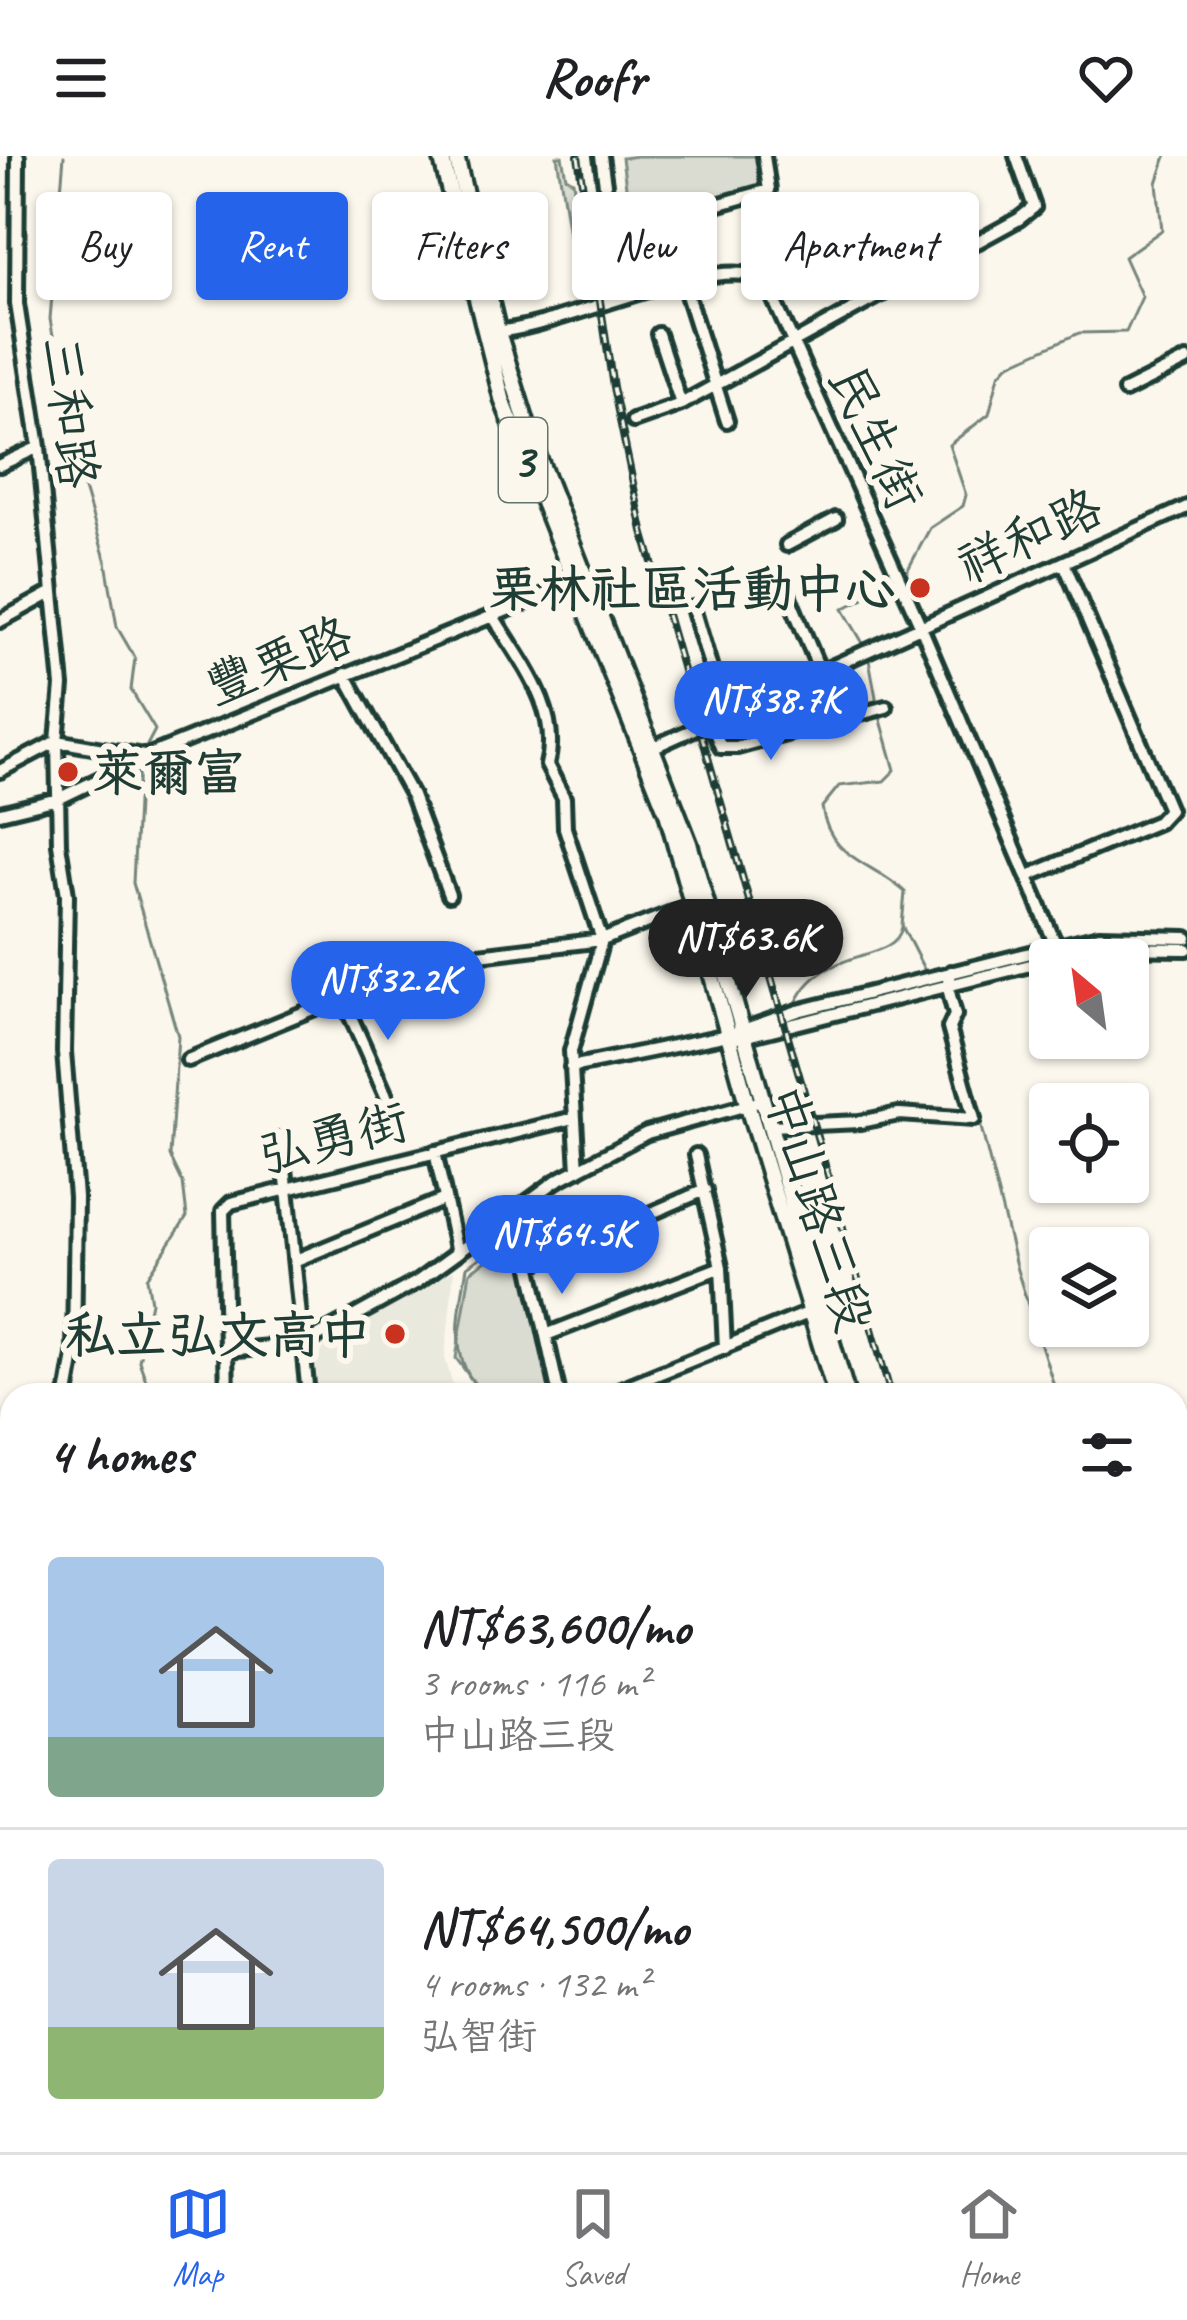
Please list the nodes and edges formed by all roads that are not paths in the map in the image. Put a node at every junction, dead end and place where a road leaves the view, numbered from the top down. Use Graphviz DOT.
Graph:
graph roads {
  1 [pos="17,156"];
  2 [pos="442,156"];
  3 [pos="456,156"];
  4 [pos="601,156"];
  5 [pos="764,156"];
  6 [pos="1016,156"];
  7 [pos="606,192"];
  8 [pos="717,205"];
  9 [pos="717,277"];
  10 [pos="613,300"];
  11 [pos="688,300"];
  12 [pos="492,332"];
  13 [pos="658,334"];
  14 [pos="793,346"];
  15 [pos="1187,360"];
  16 [pos="714,385"];
  17 [pos="1125,391"];
  18 [pos="681,404"];
  19 [pos="634,421"];
  20 [pos="727,422"];
  21 [pos="39,447"];
  22 [pos="0,464"];
  23 [pos="1187,507"];
  24 [pos="836,519"];
  25 [pos="787,545"];
  26 [pos="1064,563"];
  27 [pos="579,582"];
  28 [pos="783,582"];
  29 [pos="52,592"];
  30 [pos="693,608"];
  31 [pos="493,616"];
  32 [pos="0,621"];
  33 [pos="921,627"];
  34 [pos="819,669"];
  35 [pos="344,674"];
  36 [pos="876,708"];
  37 [pos="724,712"];
  38 [pos="710,720"];
  39 [pos="57,741"];
  40 [pos="649,749"];
  41 [pos="145,757"];
  42 [pos="0,771"];
  43 [pos="58,799"];
  44 [pos="0,813"];
  45 [pos="1028,876"];
  46 [pos="449,895"];
  47 [pos="699,903"];
  48 [pos="1187,938"];
  49 [pos="1049,939"];
  50 [pos="1092,939"];
  51 [pos="602,940"];
  52 [pos="1149,949"];
  53 [pos="1187,949"];
  54 [pos="1029,960"];
  55 [pos="1029,964"];
  56 [pos="951,972"];
  57 [pos="937,991"];
  58 [pos="343,999"];
  59 [pos="736,1034"];
  60 [pos="188,1060"];
  61 [pos="572,1067"];
  62 [pos="755,1104"];
  63 [pos="391,1107"];
  64 [pos="574,1118"];
  65 [pos="770,1126"];
  66 [pos="282,1139"];
  67 [pos="435,1152"];
  68 [pos="696,1155"];
  69 [pos="578,1169"];
  70 [pos="290,1188"];
  71 [pos="705,1190"];
  72 [pos="445,1199"];
  73 [pos="518,1209"];
  74 [pos="457,1253"];
  75 [pos="296,1260"];
  76 [pos="531,1265"];
  77 [pos="721,1267"];
  78 [pos="816,1309"];
  79 [pos="546,1335"];
  80 [pos="304,1344"];
  81 [pos="725,1348"];
  82 [pos="226,1352"];
  83 [pos="69,1383"];
  84 [pos="227,1383"];
  85 [pos="307,1383"];
  86 [pos="557,1383"];
  87 [pos="636,1383"];
  88 [pos="833,1383"];
  89 [pos="843,1383"];
  1 -- 21 [label="street, 三和路"];
  2 -- 12 [label="main road, 中山路三段 / 3"];
  3 -- 12 [label="main road, 中山路三段 / 3"];
  4 -- 7 [label="street"];
  5 -- 8 [label="street"];
  6 -- 14 [label="street"];
  9 -- 14 [label="street, 民生街"];
  10 -- 12 [label="street, 民生街"];
  11 -- 16 [label="street"];
  12 -- 27 [label="main road, 中山路三段 / 3"];
  13 -- 18 [label="street"];
  14 -- 16 [label="street"];
  14 -- 33 [label="street, 民生街"];
  15 -- 17 [label="street"];
  16 -- 18 [label="street"];
  16 -- 20 [label="street"];
  18 -- 19 [label="street"];
  21 -- 22 [label="street"];
  21 -- 29 [label="street, 三和路"];
  23 -- 26 [label="street, 祥和路"];
  24 -- 25 [label="street"];
  26 -- 33 [label="street, 祥和路"];
  26 -- 45 [label="street"];
  27 -- 31 [label="street, 豐栗路"];
  27 -- 40 [label="main road, 中山路三段 / 3"];
  28 -- 34 [label="street"];
  29 -- 32 [label="street"];
  29 -- 39 [label="street, 三和路"];
  30 -- 37 [label="street"];
  31 -- 35 [label="street, 豐栗路"];
  31 -- 51 [label="street"];
  33 -- 34 [label="street, 祥和路"];
  33 -- 45 [label="street, 民生街"];
  34 -- 37 [label="street, 祥和路"];
  35 -- 41 [label="street, 豐栗路"];
  35 -- 46 [label="street"];
  36 -- 38 [label="street"];
  37 -- 38 [label="street, 祥和路"];
  38 -- 40 [label="street, 祥和路"];
  39 -- 41 [label="street"];
  39 -- 42 [label="street"];
  39 -- 43 [label="street, 三和路"];
  40 -- 47 [label="main road, 中山路三段 / 3"];
  41 -- 43 [label="street, 豐栗路"];
  43 -- 44 [label="street, 豐栗路"];
  43 -- 83 [label="street, 三和路"];
  45 -- 49 [label="street, 民生街"];
  47 -- 51 [label="street"];
  47 -- 59 [label="main road, 中山路三段 / 3"];
  48 -- 50 [label="street"];
  51 -- 58 [label="street"];
  51 -- 61 [label="street"];
  52 -- 53 [label="street"];
  54 -- 56 [label="street"];
  55 -- 57 [label="street"];
  56 -- 57 [label="street"];
  56 -- 59 [label="street"];
  57 -- 59 [label="street"];
  57 -- 65 [label="street"];
  58 -- 60 [label="street"];
  58 -- 63 [label="street"];
  59 -- 61 [label="street"];
  59 -- 62 [label="main road, 中山路三段 / 3"];
  61 -- 64 [label="street"];
  62 -- 65 [label="main road, 中山路三段 / 3"];
  62 -- 69 [label="street"];
  62 -- 78 [label="main road, 中山路三段 / 3"];
  64 -- 67 [label="street, 弘勇街"];
  64 -- 69 [label="street"];
  65 -- 78 [label="main road, 中山路三段 / 3"];
  66 -- 70 [label="street"];
  67 -- 70 [label="street, 弘勇街"];
  67 -- 72 [label="street"];
  68 -- 71 [label="street"];
  69 -- 73 [label="street"];
  70 -- 75 [label="street"];
  70 -- 82 [label="street, 弘勇街"];
  71 -- 76 [label="street"];
  71 -- 77 [label="street"];
  72 -- 74 [label="street"];
  72 -- 75 [label="street"];
  73 -- 74 [label="street"];
  73 -- 76 [label="street"];
  74 -- 80 [label="street"];
  75 -- 80 [label="street"];
  76 -- 79 [label="street"];
  77 -- 79 [label="street"];
  77 -- 81 [label="street"];
  78 -- 81 [label="street"];
  78 -- 88 [label="main road, 中山路三段 / 3"];
  78 -- 89 [label="main road, 中山路三段 / 3"];
  79 -- 86 [label="street"];
  80 -- 82 [label="street"];
  80 -- 85 [label="street"];
  81 -- 87 [label="street"];
  82 -- 84 [label="street, 弘勇街"];
}
